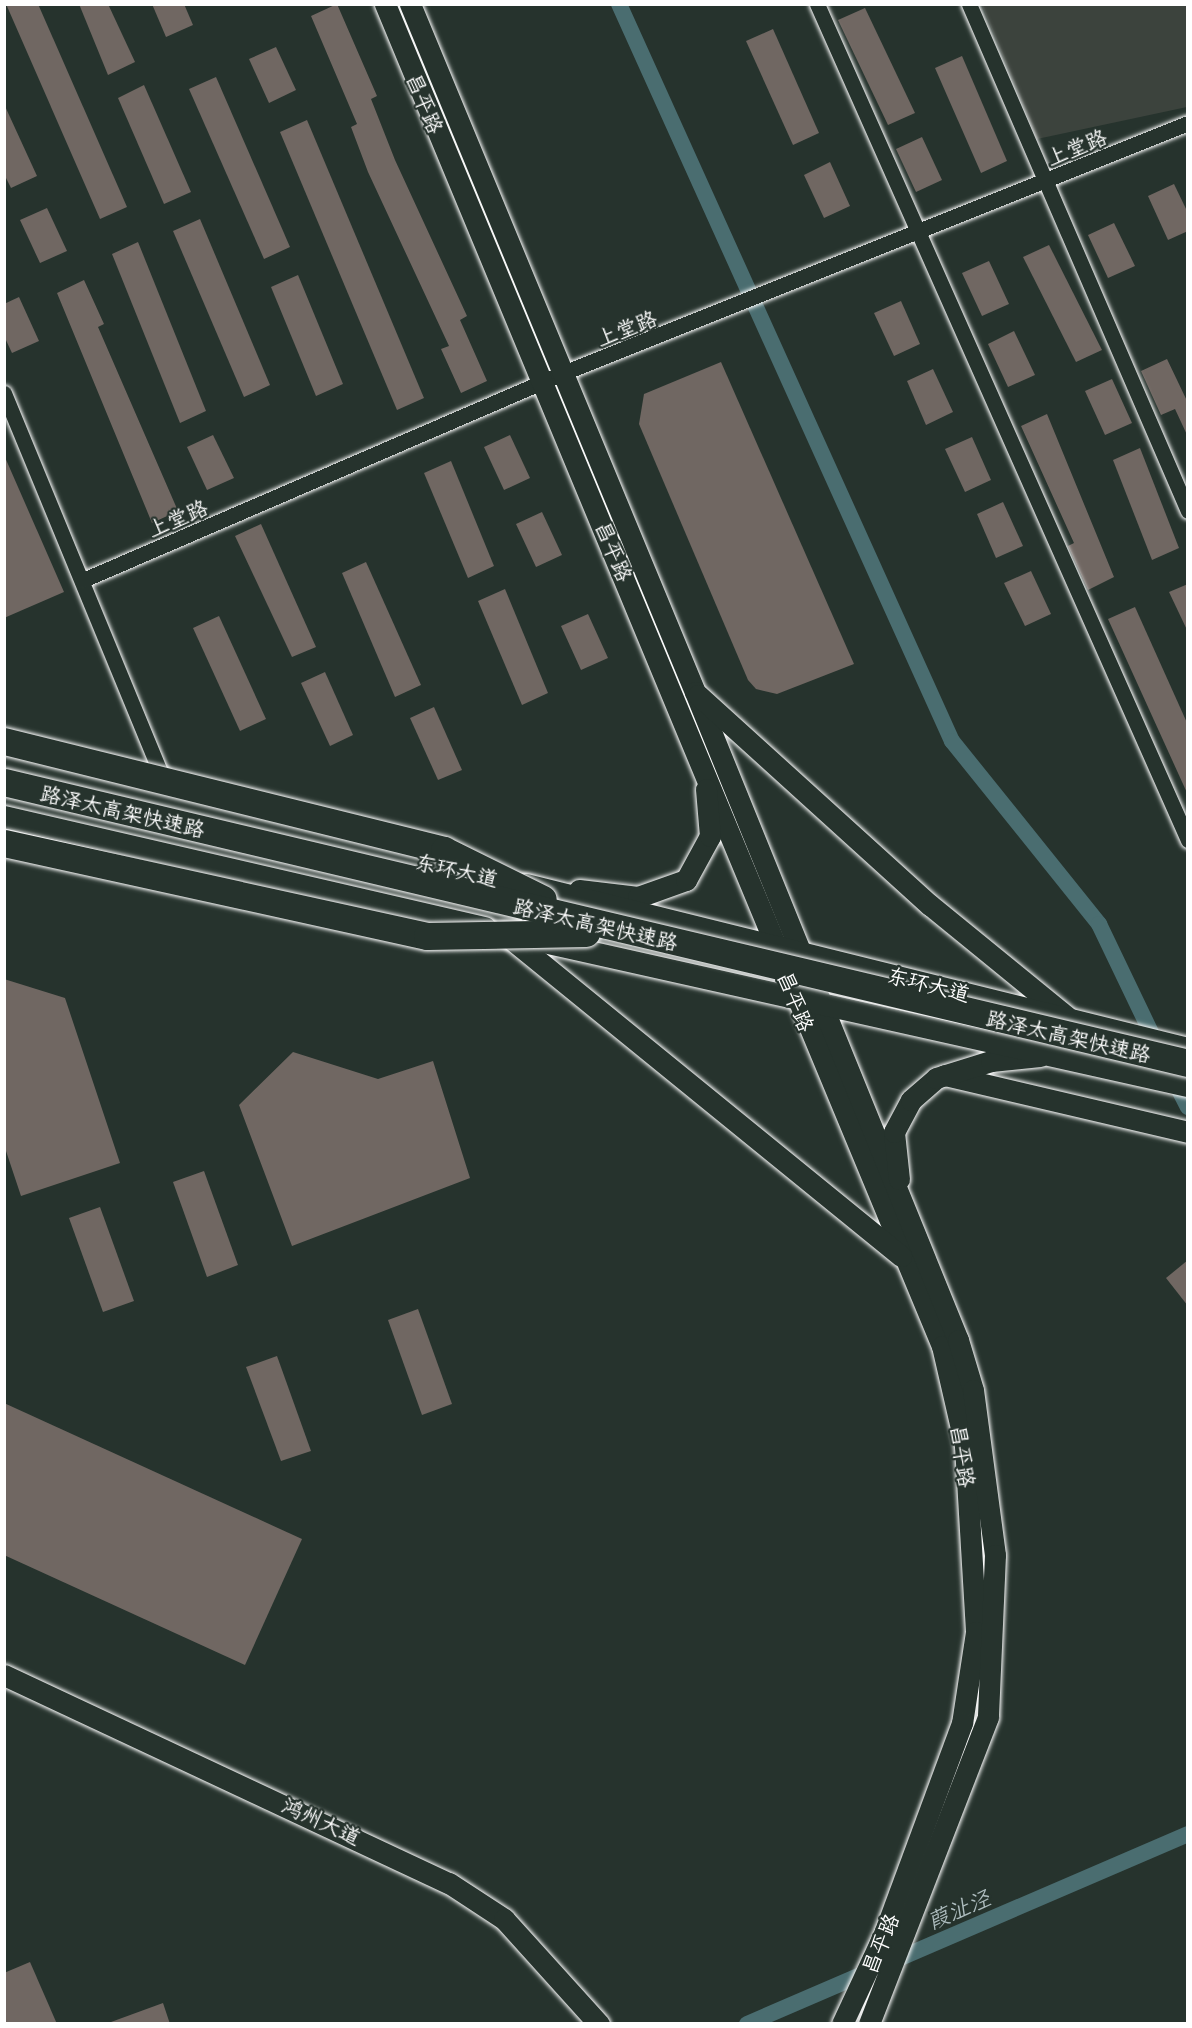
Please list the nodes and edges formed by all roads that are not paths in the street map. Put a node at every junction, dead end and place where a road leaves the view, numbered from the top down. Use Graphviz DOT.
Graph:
graph roads {
  1 [pos="385,4"];
  2 [pos="410,4"];
  3 [pos="817,4"];
  4 [pos="969,4"];
  5 [pos="1188,123"];
  6 [pos="1045,181"];
  7 [pos="918,234"];
  8 [pos="554,377"];
  9 [pos="4,393"];
  10 [pos="1188,511"];
  11 [pos="83,580"];
  12 [pos="695,692"];
  13 [pos="4,741"];
  14 [pos="4,762"];
  15 [pos="703,764"];
  16 [pos="4,782"];
  17 [pos="4,797"];
  18 [pos="173,803"];
  19 [pos="4,817"];
  20 [pos="1188,840"];
  21 [pos="4,843"];
  22 [pos="509,882"];
  23 [pos="585,927"];
  24 [pos="504,933"];
  25 [pos="775,946"];
  26 [pos="800,951"];
  27 [pos="796,1001"];
  28 [pos="820,1007"];
  29 [pos="1066,1016"];
  30 [pos="1183,1048"];
  31 [pos="1063,1054"];
  32 [pos="945,1075"];
  33 [pos="1188,1077"];
  34 [pos="1188,1086"];
  35 [pos="1188,1132"];
  36 [pos="911,1251"];
  37 [pos="4,1675"];
  38 [pos="599,2024"];
  39 [pos="842,2024"];
  40 [pos="869,2024"];
  1 -- 8 [label="main road, 昌平路"];
  2 -- 8 [label="main road, 昌平路"];
  3 -- 7 [label="street"];
  4 -- 6 [label="street"];
  5 -- 6 [label="street, 上堂路"];
  6 -- 7 [label="street, 上堂路"];
  6 -- 10 [label="street"];
  7 -- 8 [label="street, 上堂路"];
  7 -- 20 [label="street"];
  8 -- 11 [label="street, 上堂路"];
  8 -- 12 [label="main road, 昌平路"];
  8 -- 15 [label="main road, 昌平路"];
  9 -- 11 [label="street"];
  11 -- 18 [label="street"];
  12 -- 26 [label="main road, 昌平路"];
  12 -- 29 [label="main road"];
  13 -- 23 [label="highway, bridge"];
  14 -- 18 [label="main road, 东环大道"];
  15 -- 22 [label="main road"];
  15 -- 25 [label="main road, 昌平路"];
  16 -- 23 [label="highway, 路泽太高架快速路, bridge"];
  17 -- 23 [label="highway, 路泽太高架快速路, bridge"];
  18 -- 22 [label="main road, 东环大道"];
  19 -- 24 [label="main road, 东环大道"];
  21 -- 23 [label="highway, bridge"];
  22 -- 25 [label="main road, 东环大道"];
  23 -- 30 [label="highway, 路泽太高架快速路, bridge"];
  23 -- 33 [label="highway, 路泽太高架快速路"];
  24 -- 27 [label="main road, 东环大道"];
  24 -- 36 [label="main road"];
  25 -- 26 [label="main road, 东环大道"];
  25 -- 27 [label="main road, 昌平路"];
  26 -- 28 [label="main road, 昌平路"];
  26 -- 29 [label="main road, 东环大道"];
  27 -- 28 [label="main road, 东环大道"];
  27 -- 36 [label="main road, 昌平路"];
  28 -- 31 [label="main road, 东环大道"];
  28 -- 36 [label="main road, 昌平路"];
  29 -- 30 [label="main road, 东环大道"];
  31 -- 32 [label="main road"];
  31 -- 34 [label="main road, 东环大道"];
  32 -- 35 [label="main road"];
  32 -- 36 [label="main road"];
  36 -- 39 [label="main road, 昌平路"];
  36 -- 40 [label="main road, 昌平路"];
  37 -- 38 [label="main road, 鸿州大道"];
}
